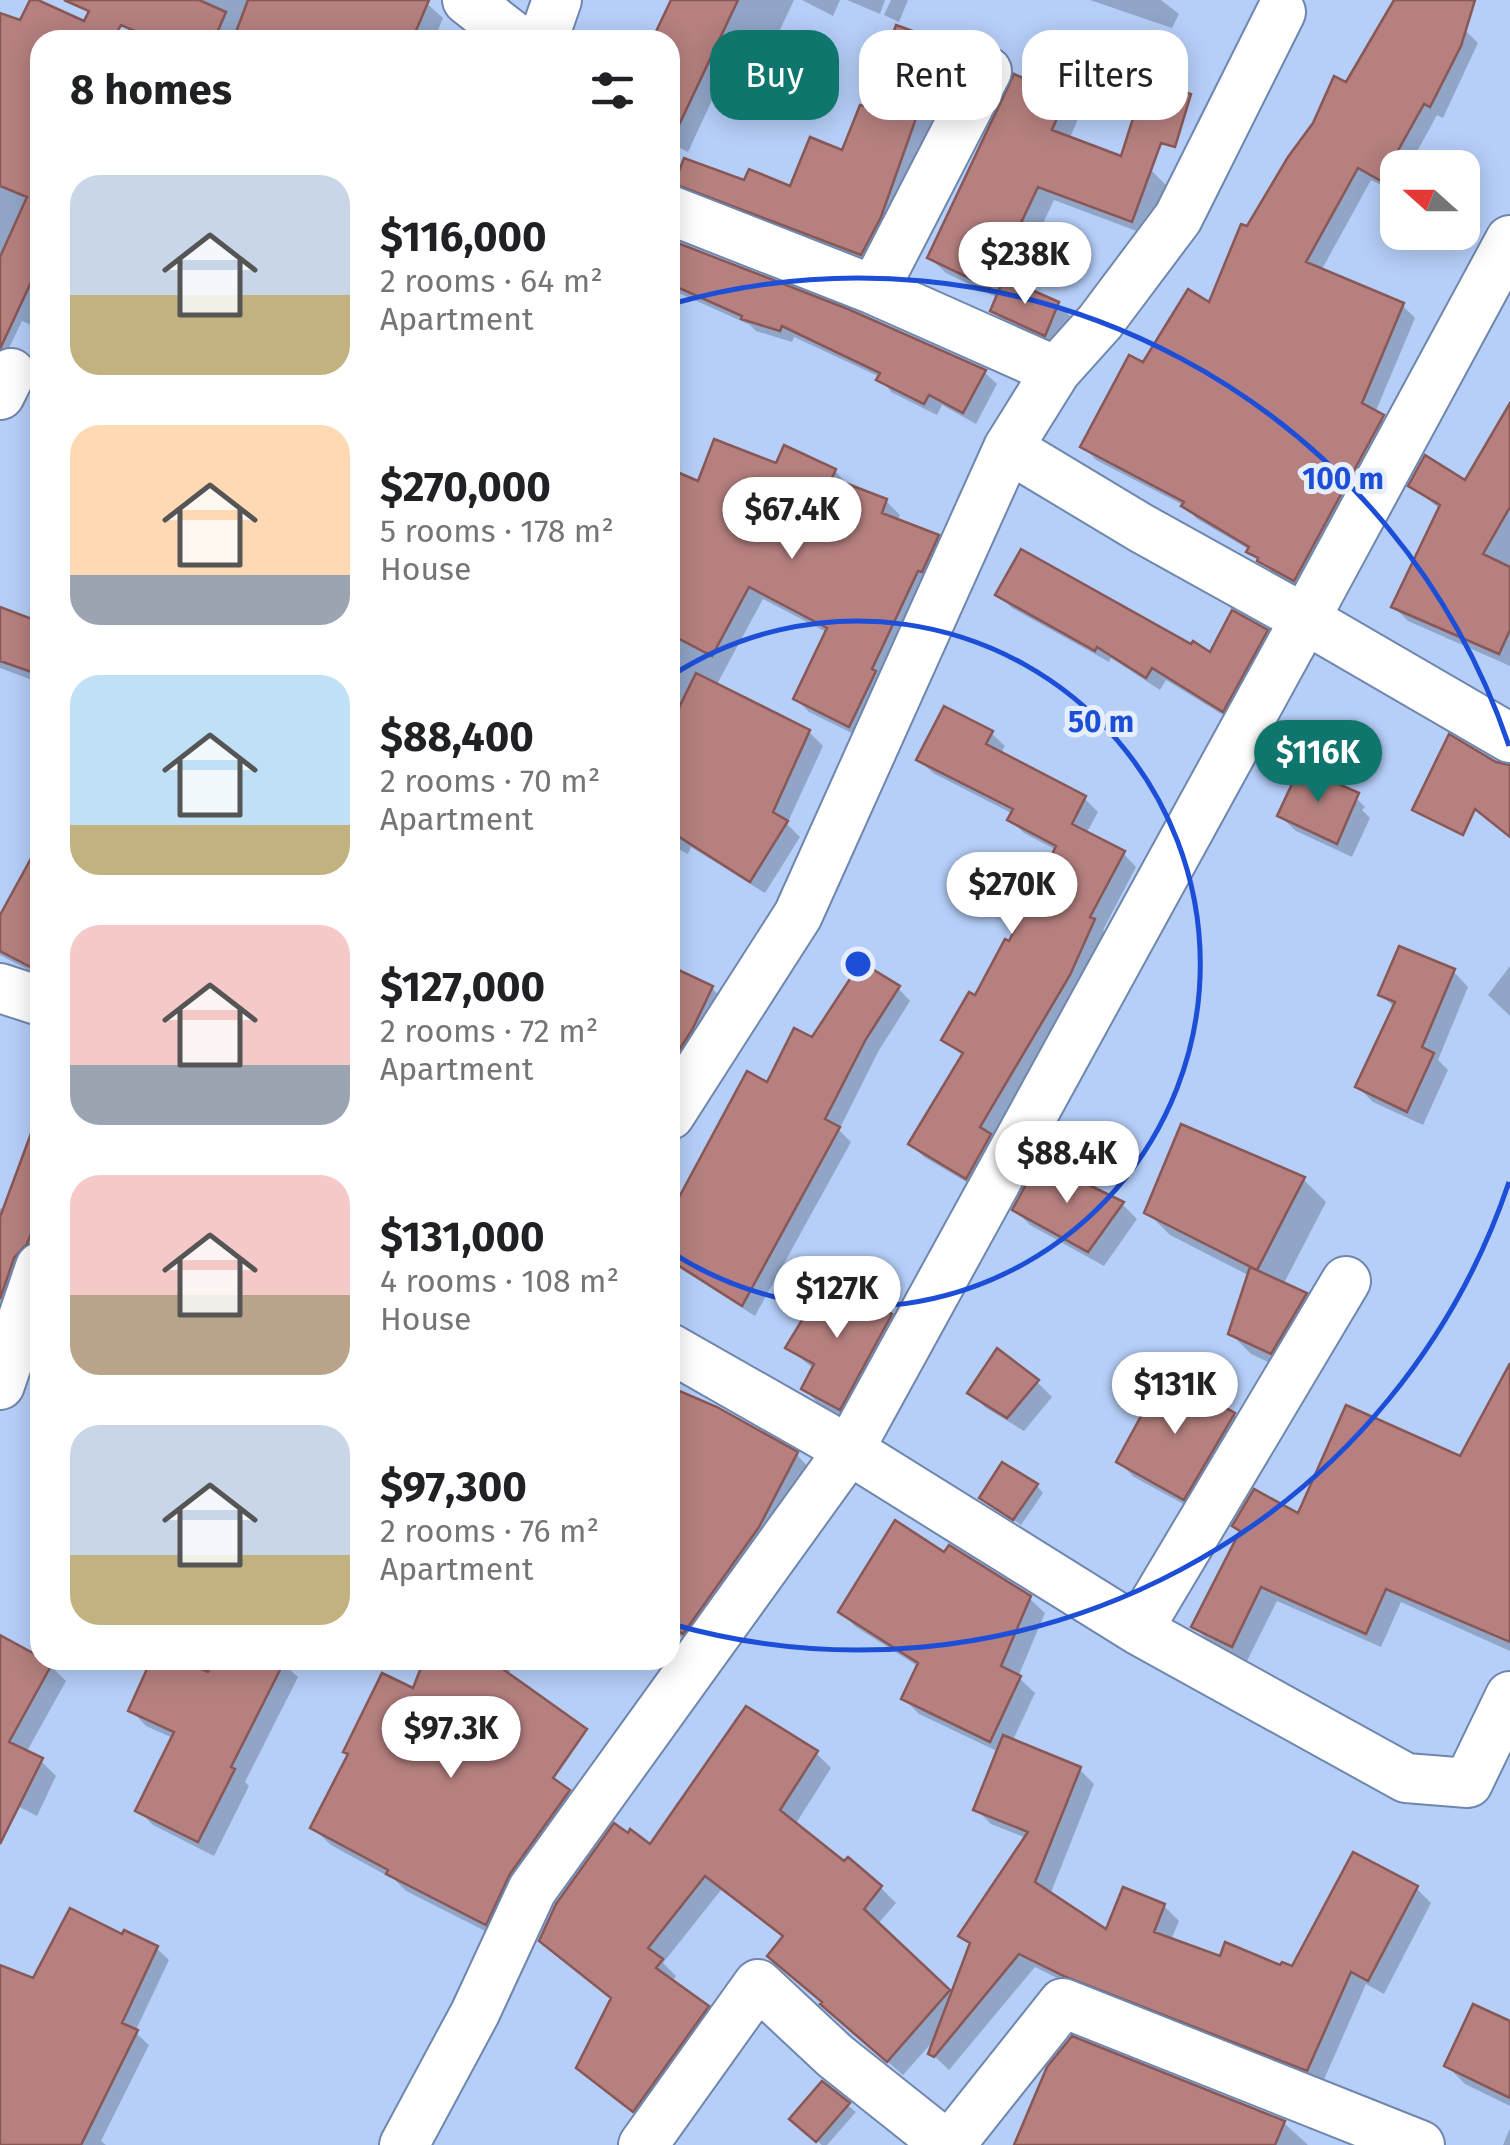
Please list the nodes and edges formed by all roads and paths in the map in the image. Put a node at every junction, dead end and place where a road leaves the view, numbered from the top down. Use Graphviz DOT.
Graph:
graph roads {
  1 [pos="467,0"];
  2 [pos="558,0"];
  3 [pos="1281,12"];
  4 [pos="505,30"];
  5 [pos="546,30"];
  6 [pos="962,120"];
  7 [pos="680,214"];
  8 [pos="1510,240"];
  9 [pos="874,290"];
  10 [pos="1056,371"];
  11 [pos="1008,448"];
  12 [pos="1305,619"];
  13 [pos="1510,738"];
  14 [pos="0,988"];
  15 [pos="30,998"];
  16 [pos="680,1099"];
  17 [pos="1346,1281"];
  18 [pos="30,1296"];
  19 [pos="680,1354"];
  20 [pos="0,1385"];
  21 [pos="848,1450"];
  22 [pos="1138,1630"];
  23 [pos="1510,1696"];
  24 [pos="404,2145"];
  25 [pos="643,2145"];
  26 [pos="949,2145"];
  27 [pos="1420,2145"];
  1 -- 4 [label="street"];
  2 -- 5 [label="street"];
  3 -- 10 [label="street"];
  6 -- 9 [label="street"];
  7 -- 9 [label="street"];
  8 -- 12 [label="street"];
  9 -- 10 [label="street"];
  10 -- 11 [label="street"];
  11 -- 12 [label="street"];
  11 -- 16 [label="street"];
  12 -- 13 [label="street"];
  12 -- 21 [label="street"];
  14 -- 15 [label="street"];
  17 -- 22 [label="street"];
  18 -- 20 [label="street"];
  19 -- 21 [label="street"];
  21 -- 22 [label="street"];
  21 -- 24 [label="street"];
  22 -- 23 [label="street"];
  25 -- 26 [label="street"];
  26 -- 27 [label="street"];
}
